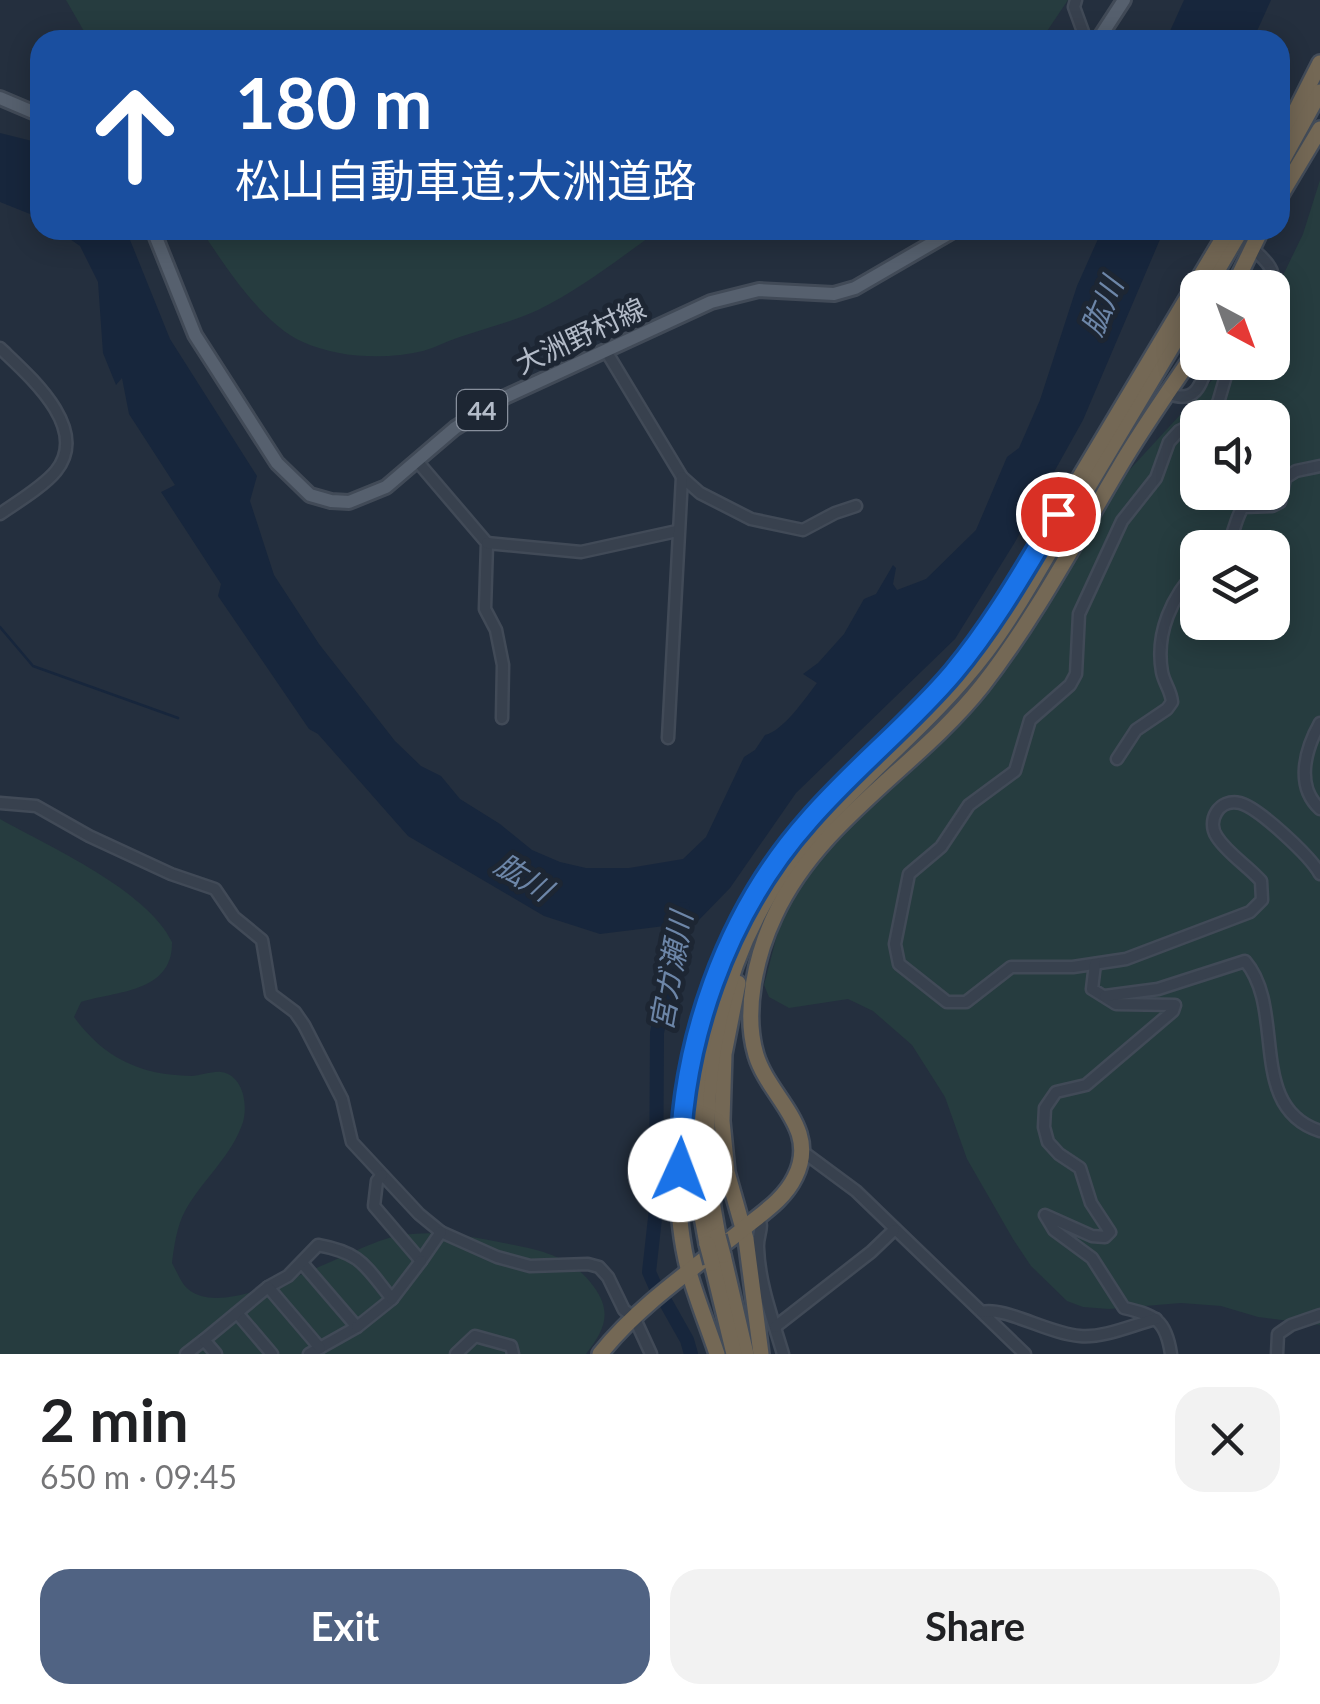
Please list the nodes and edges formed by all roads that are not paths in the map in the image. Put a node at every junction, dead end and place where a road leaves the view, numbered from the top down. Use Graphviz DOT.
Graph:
graph roads {
  1 [pos="1076,0"];
  2 [pos="1124,0"];
  3 [pos="1082,30"];
  4 [pos="1104,30"];
  5 [pos="1320,63"];
  6 [pos="1320,92"];
  7 [pos="0,98"];
  8 [pos="30,111"];
  9 [pos="1290,122"];
  10 [pos="1320,129"];
  11 [pos="1290,147"];
  12 [pos="1290,179"];
  13 [pos="157,240"];
  14 [pos="938,240"];
  15 [pos="1222,240"];
  16 [pos="1236,240"];
  17 [pos="1256,240"];
  18 [pos="1252,248"];
  19 [pos="1218,270"];
  20 [pos="1242,270"];
  21 [pos="1273,270"];
  22 [pos="1180,333"];
  23 [pos="0,348"];
  24 [pos="606,351"];
  25 [pos="1180,374"];
  26 [pos="1204,380"];
  27 [pos="1167,393"];
  28 [pos="1180,431"];
  29 [pos="417,461"];
  30 [pos="1320,466"];
  31 [pos="682,477"];
  32 [pos="856,506"];
  33 [pos="0,514"];
  34 [pos="1235,530"];
  35 [pos="678,531"];
  36 [pos="486,544"];
  37 [pos="1180,591"];
  38 [pos="502,718"];
  39 [pos="1320,723"];
  40 [pos="668,738"];
  41 [pos="1118,758"];
  42 [pos="0,803"];
  43 [pos="1320,810"];
  44 [pos="1320,874"];
  45 [pos="757,916"];
  46 [pos="723,963"];
  47 [pos="1095,964"];
  48 [pos="1099,995"];
  49 [pos="1320,1132"];
  50 [pos="802,1150"];
  51 [pos="382,1176"];
  52 [pos="758,1216"];
  53 [pos="743,1228"];
  54 [pos="894,1230"];
  55 [pos="441,1232"];
  56 [pos="713,1240"];
  57 [pos="718,1259"];
  58 [pos="421,1261"];
  59 [pos="302,1263"];
  60 [pos="689,1273"];
  61 [pos="268,1287"];
  62 [pos="392,1299"];
  63 [pos="982,1312"];
  64 [pos="237,1313"];
  65 [pos="1320,1316"];
  66 [pos="634,1317"];
  67 [pos="1156,1319"];
  68 [pos="357,1327"];
  69 [pos="775,1327"];
  70 [pos="204,1340"];
  71 [pos="314,1351"];
  72 [pos="186,1354"];
  73 [pos="216,1354"];
  74 [pos="272,1354"];
  75 [pos="456,1354"];
  76 [pos="513,1354"];
  77 [pos="600,1354"];
  78 [pos="651,1354"];
  79 [pos="716,1354"];
  80 [pos="734,1354"];
  81 [pos="746,1354"];
  82 [pos="761,1354"];
  83 [pos="783,1354"];
  84 [pos="1025,1354"];
  85 [pos="1170,1354"];
  86 [pos="1277,1354"];
  1 -- 3 [label="street"];
  2 -- 4 [label="main road"];
  5 -- 9 [label="highway"];
  6 -- 11 [label="highway"];
  7 -- 8 [label="main road"];
  10 -- 12 [label="highway"];
  13 -- 29 [label="main road, 大洲野村線 / 44"];
  14 -- 24 [label="main road, 大洲野村線 / 44"];
  15 -- 46 [label="highway"];
  16 -- 19 [label="highway"];
  17 -- 18 [label="highway"];
  18 -- 20 [label="highway"];
  18 -- 21 [label="street"];
  22 -- 45 [label="highway"];
  23 -- 33 [label="street"];
  24 -- 29 [label="main road, 大洲野村線 / 44"];
  24 -- 31 [label="street"];
  25 -- 27 [label="highway"];
  26 -- 27 [label="street"];
  27 -- 50 [label="highway"];
  28 -- 47 [label="street"];
  29 -- 36 [label="street"];
  30 -- 34 [label="street"];
  31 -- 32 [label="street"];
  31 -- 35 [label="street"];
  35 -- 36 [label="street"];
  35 -- 40 [label="street"];
  36 -- 38 [label="street"];
  37 -- 41 [label="street"];
  39 -- 43 [label="street"];
  42 -- 51 [label="street"];
  44 -- 47 [label="street"];
  45 -- 53 [label="highway"];
  45 -- 56 [label="highway"];
  46 -- 56 [label="highway"];
  46 -- 60 [label="highway"];
  47 -- 48 [label="street"];
  48 -- 49 [label="street"];
  48 -- 67 [label="street"];
  50 -- 52 [label="highway"];
  50 -- 54 [label="street"];
  51 -- 55 [label="street"];
  51 -- 58 [label="street"];
  52 -- 53 [label="highway"];
  52 -- 69 [label="street"];
  53 -- 60 [label="highway"];
  53 -- 82 [label="highway"];
  54 -- 63 [label="street"];
  54 -- 69 [label="street"];
  55 -- 58 [label="street"];
  55 -- 66 [label="street"];
  56 -- 57 [label="highway, bridge"];
  57 -- 80 [label="highway"];
  57 -- 81 [label="highway"];
  58 -- 62 [label="street"];
  59 -- 61 [label="street"];
  59 -- 62 [label="street"];
  59 -- 68 [label="street"];
  60 -- 66 [label="highway"];
  60 -- 79 [label="highway"];
  61 -- 64 [label="street"];
  61 -- 71 [label="street"];
  62 -- 68 [label="street"];
  63 -- 67 [label="street"];
  63 -- 84 [label="street"];
  64 -- 70 [label="street"];
  64 -- 74 [label="street"];
  65 -- 86 [label="street"];
  66 -- 77 [label="highway"];
  66 -- 78 [label="street"];
  67 -- 85 [label="street"];
  68 -- 71 [label="street"];
  69 -- 83 [label="street"];
  70 -- 72 [label="street"];
  70 -- 73 [label="street"];
  75 -- 76 [label="street"];
}
